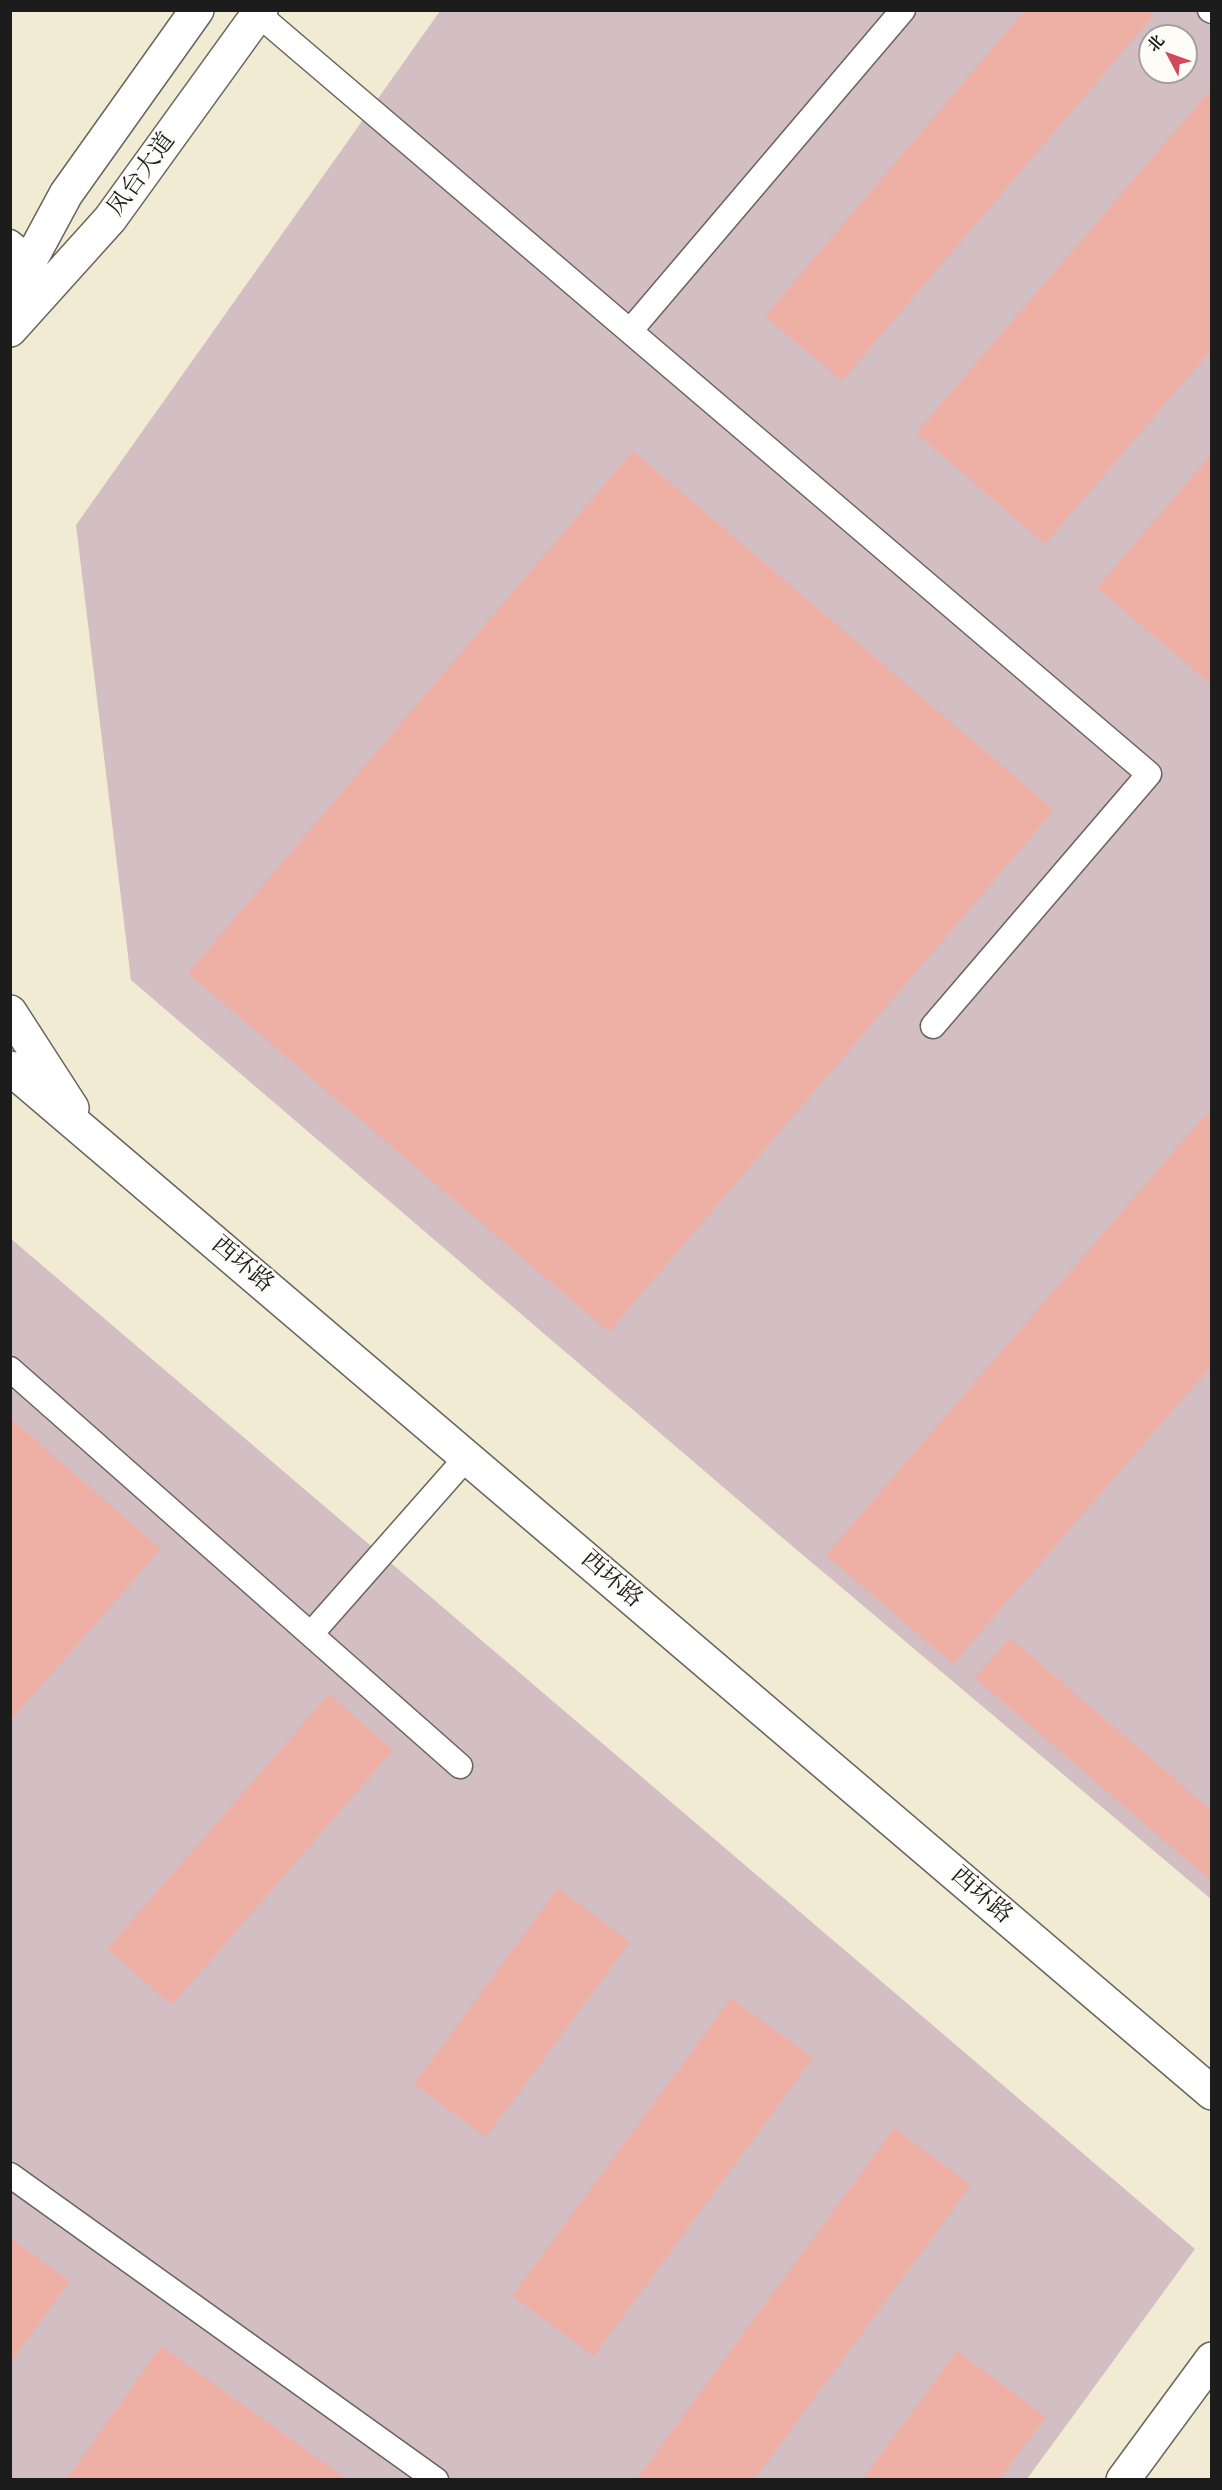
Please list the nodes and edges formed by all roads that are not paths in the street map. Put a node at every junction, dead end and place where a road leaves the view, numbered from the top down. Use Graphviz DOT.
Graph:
graph roads {
  1 [pos="197,10"];
  2 [pos="903,10"];
  3 [pos="260,12"];
  4 [pos="21,251"];
  5 [pos="10,298"];
  6 [pos="10,330"];
  7 [pos="630,331"];
  8 [pos="10,1012"];
  9 [pos="933,1026"];
  10 [pos="10,1068"];
  11 [pos="10,1100"];
  12 [pos="91,1137"];
  13 [pos="10,1369"];
  14 [pos="467,1457"];
  15 [pos="311,1634"];
  16 [pos="460,1766"];
  17 [pos="1212,2093"];
  18 [pos="10,2175"];
  19 [pos="1212,2359"];
  20 [pos="436,2480"];
  21 [pos="1123,2480"];
  1 -- 4 [label="main road"];
  2 -- 7 [label="lane"];
  3 -- 6 [label="main road, 凤台大道"];
  3 -- 7 [label="lane"];
  4 -- 5 [label="main road"];
  7 -- 9 [label="lane"];
  8 -- 12 [label="main road"];
  10 -- 12 [label="main road, 西环路"];
  11 -- 12 [label="main road"];
  12 -- 14 [label="main road, 西环路"];
  13 -- 15 [label="lane"];
  14 -- 15 [label="lane"];
  14 -- 17 [label="main road, 西环路"];
  15 -- 16 [label="lane"];
  18 -- 20 [label="lane"];
  19 -- 21 [label="main road"];
}
